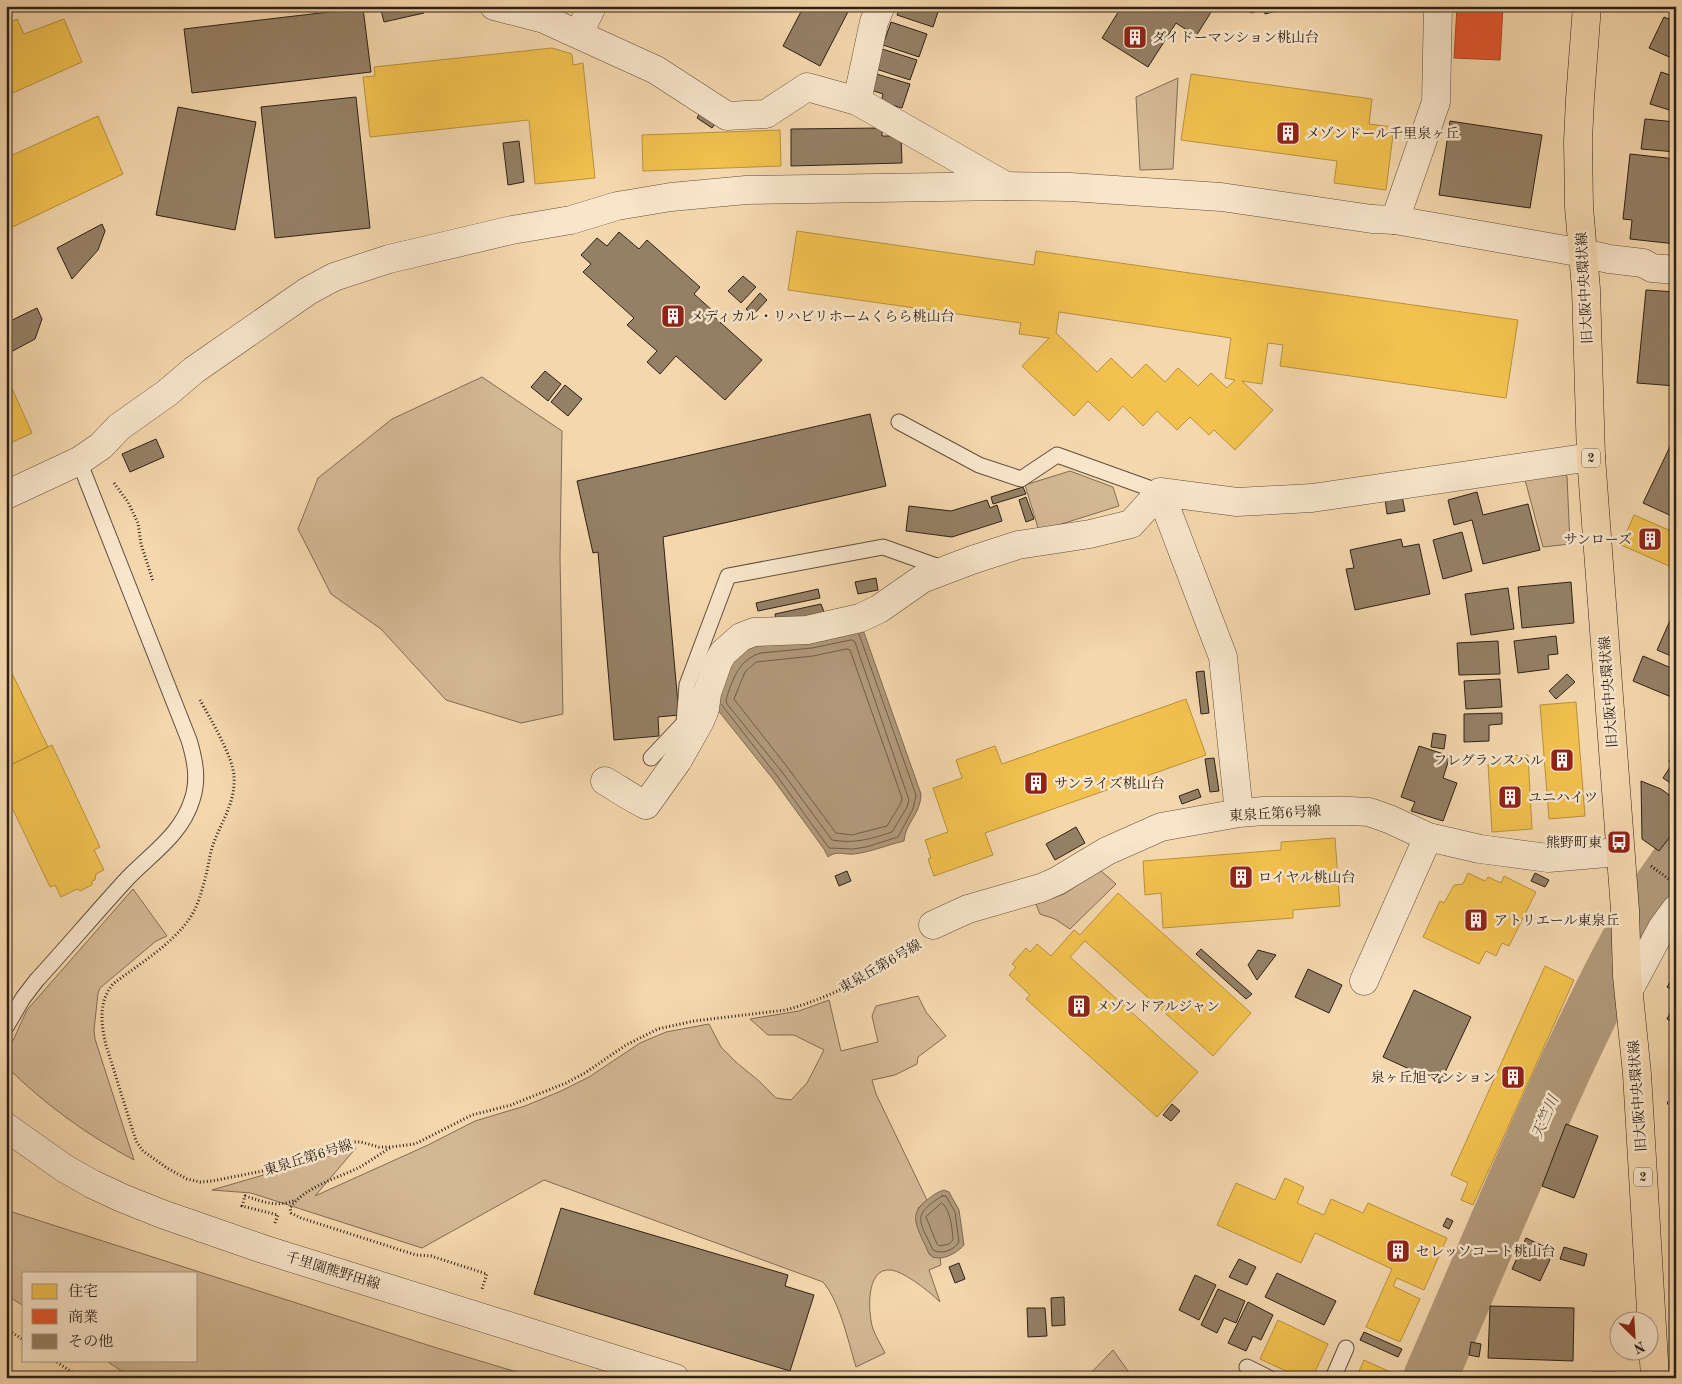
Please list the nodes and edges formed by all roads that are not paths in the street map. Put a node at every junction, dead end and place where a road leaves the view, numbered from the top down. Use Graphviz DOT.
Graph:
graph roads {
  1 [pos="494,6"];
  2 [pos="592,6"];
  3 [pos="881,6"];
  4 [pos="1438,6"];
  5 [pos="1588,6"];
  6 [pos="579,34"];
  7 [pos="857,101"];
  8 [pos="1006,186"];
  9 [pos="1395,220"];
  10 [pos="1583,253"];
  11 [pos="1676,270"];
  12 [pos="899,422"];
  13 [pos="1591,457"];
  14 [pos="79,461"];
  15 [pos="1160,492"];
  16 [pos="6,495"];
  17 [pos="944,569"];
  18 [pos="651,758"];
  19 [pos="605,781"];
  20 [pos="1239,813"];
  21 [pos="1428,837"];
  22 [pos="1619,852"];
  23 [pos="1676,909"];
  24 [pos="932,925"];
  25 [pos="1364,981"];
  26 [pos="1628,983"];
  27 [pos="6,1027"];
  28 [pos="6,1127"];
  29 [pos="1346,1348"];
  30 [pos="1247,1367"];
  31 [pos="675,1378"];
  32 [pos="1269,1378"];
  33 [pos="1333,1378"];
  34 [pos="1655,1378"];
  1 -- 6 [label="street"];
  2 -- 6 [label="street"];
  3 -- 7 [label="street"];
  4 -- 9 [label="street"];
  5 -- 10 [label="main road, 旧大阪中央環状線 / 2"];
  6 -- 7 [label="street"];
  7 -- 8 [label="street"];
  8 -- 9 [label="street"];
  8 -- 14 [label="street"];
  9 -- 10 [label="street"];
  10 -- 11 [label="street"];
  10 -- 13 [label="main road, 旧大阪中央環状線 / 2"];
  12 -- 15 [label="lane"];
  13 -- 15 [label="street"];
  13 -- 22 [label="main road, 旧大阪中央環状線 / 2"];
  14 -- 16 [label="street"];
  14 -- 27 [label="lane"];
  15 -- 17 [label="street"];
  15 -- 20 [label="street"];
  17 -- 18 [label="lane"];
  17 -- 19 [label="street"];
  20 -- 21 [label="street, 東泉丘第6号線"];
  20 -- 24 [label="street, 東泉丘第6号線"];
  21 -- 22 [label="street, 東泉丘第6号線"];
  21 -- 25 [label="street"];
  22 -- 26 [label="main road, 旧大阪中央環状線 / 2"];
  23 -- 26 [label="street"];
  26 -- 34 [label="main road, 旧大阪中央環状線 / 2"];
  28 -- 31 [label="street, 千里園熊野田線"];
  29 -- 33 [label="lane"];
  30 -- 32 [label="lane"];
}
